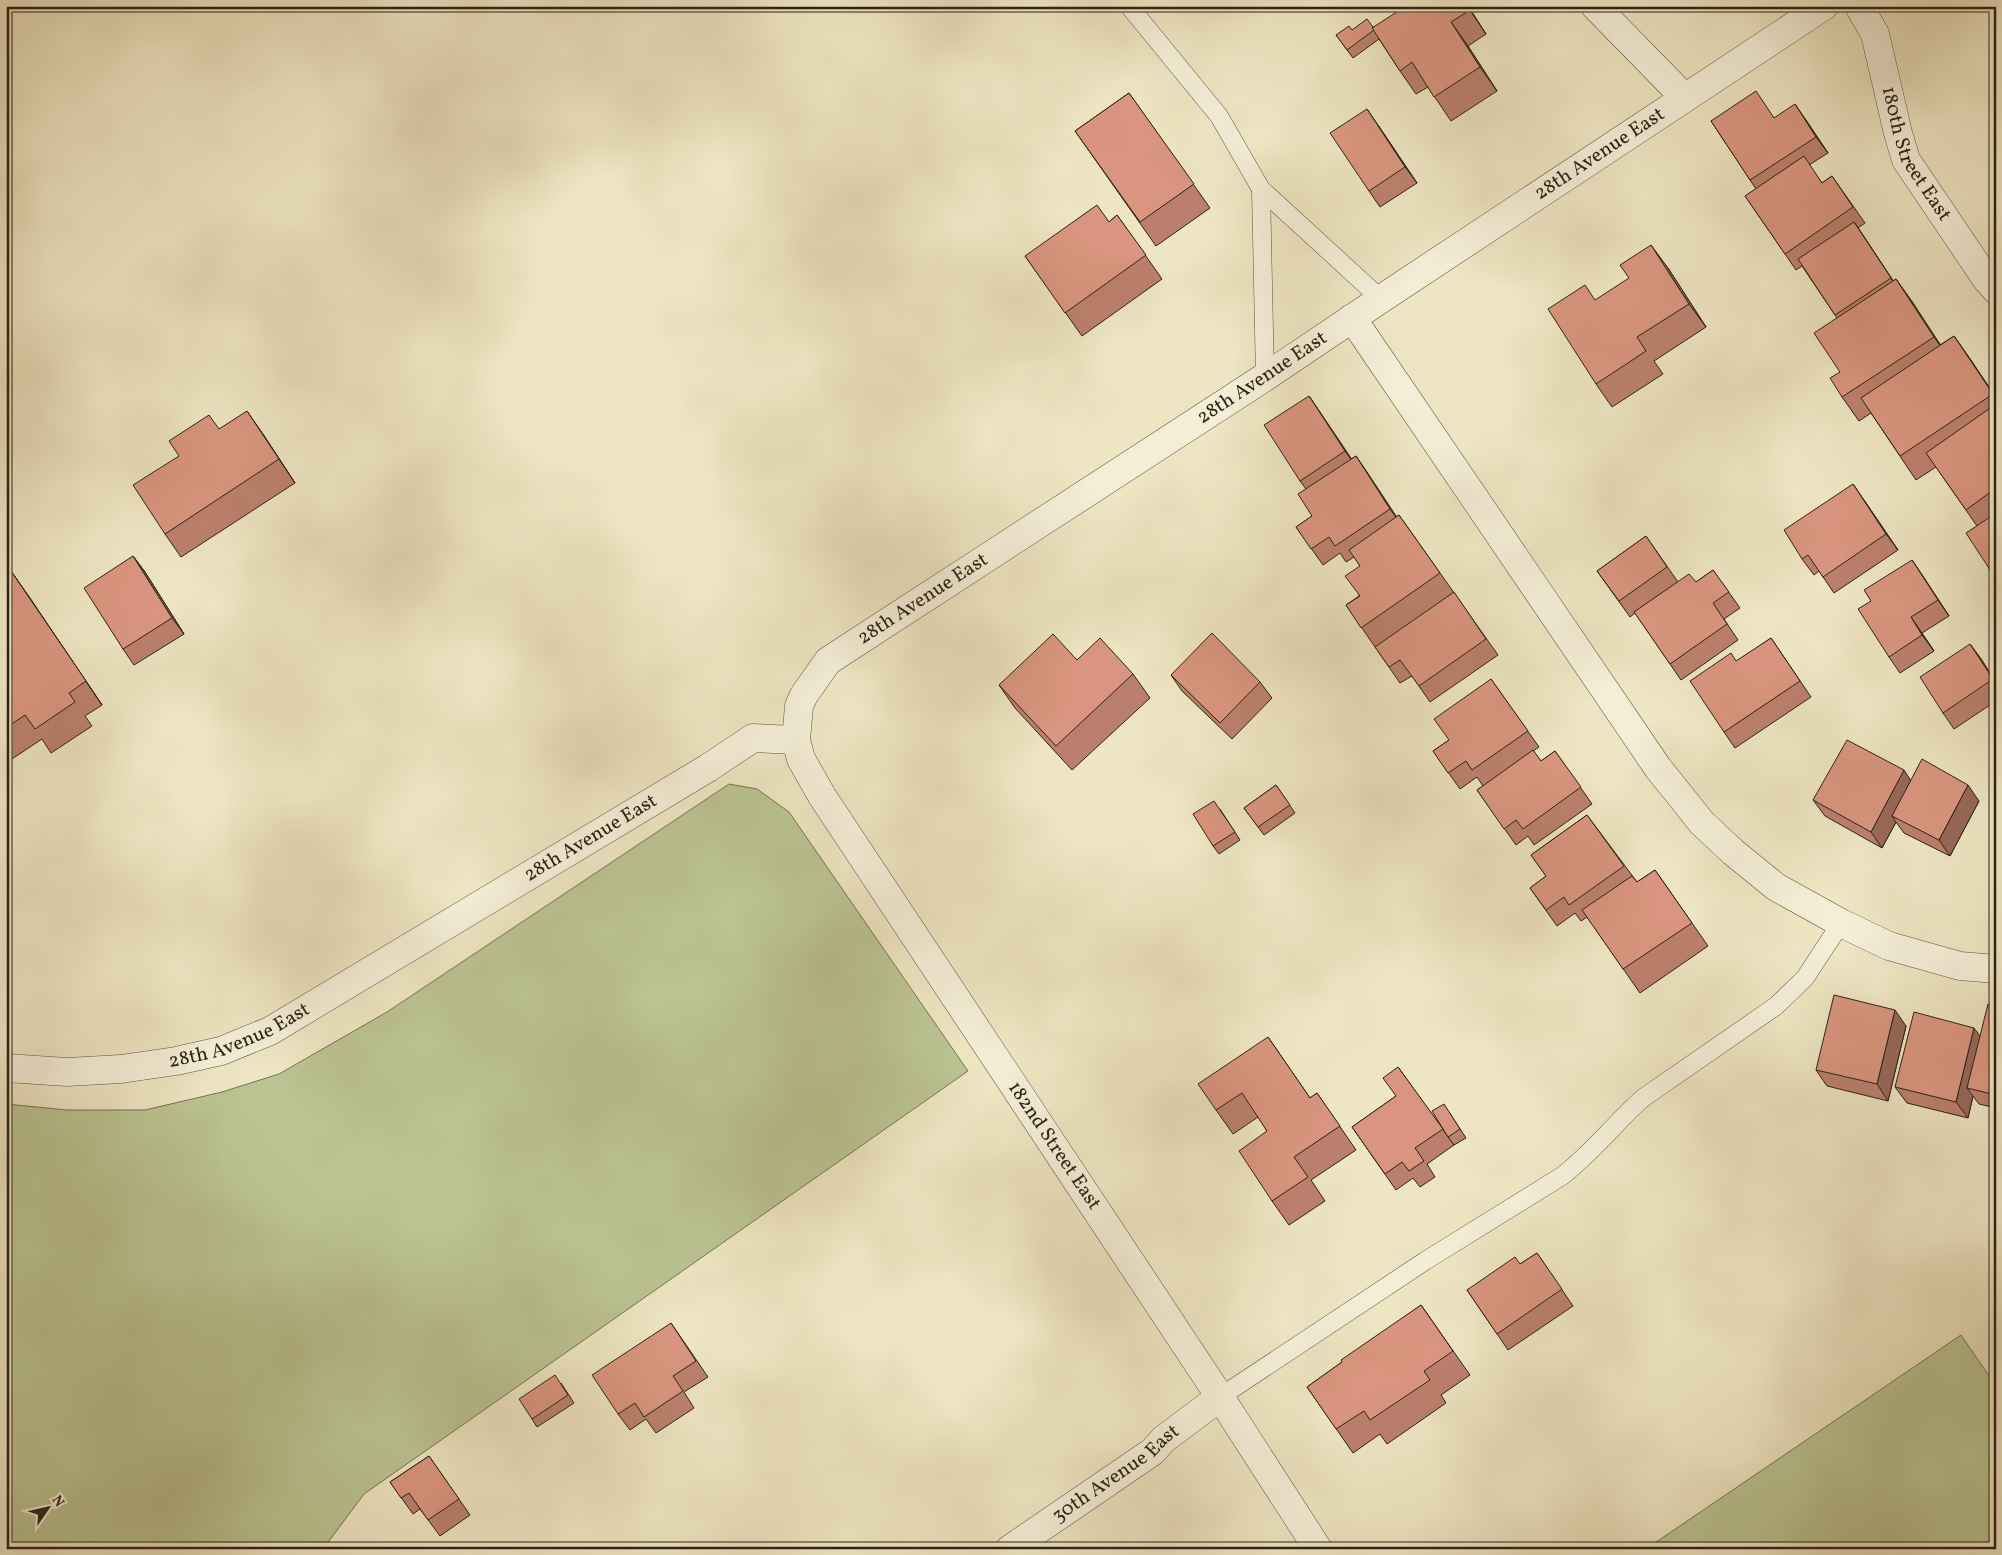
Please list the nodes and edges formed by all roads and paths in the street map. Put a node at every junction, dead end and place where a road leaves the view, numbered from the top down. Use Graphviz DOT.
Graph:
graph roads {
  1 [pos="1129,6"];
  2 [pos="1594,6"];
  3 [pos="1824,6"];
  4 [pos="1859,6"];
  5 [pos="1685,98"];
  6 [pos="1261,188"];
  7 [pos="1996,290"];
  8 [pos="1380,299"];
  9 [pos="1352,318"];
  10 [pos="1265,378"];
  11 [pos="796,740"];
  12 [pos="1841,923"];
  13 [pos="1996,969"];
  14 [pos="6,1068"];
  15 [pos="1220,1397"];
  16 [pos="1010,1549"];
  17 [pos="1318,1549"];
  1 -- 6 [label="lane"];
  2 -- 5 [label="street"];
  3 -- 5 [label="street, 28th Avenue East"];
  4 -- 7 [label="street, 180th Street East"];
  5 -- 8 [label="street, 28th Avenue East"];
  6 -- 8 [label="lane"];
  6 -- 10 [label="lane"];
  8 -- 9 [label="street, 28th Avenue East"];
  9 -- 10 [label="street, 28th Avenue East"];
  9 -- 12 [label="street"];
  10 -- 11 [label="street, 28th Avenue East"];
  11 -- 14 [label="street, 28th Avenue East"];
  11 -- 15 [label="street, 182nd Street East"];
  12 -- 13 [label="street"];
  12 -- 15 [label="lane"];
  15 -- 16 [label="street, 30th Avenue East"];
  15 -- 17 [label="street, 182nd Street East"];
}
